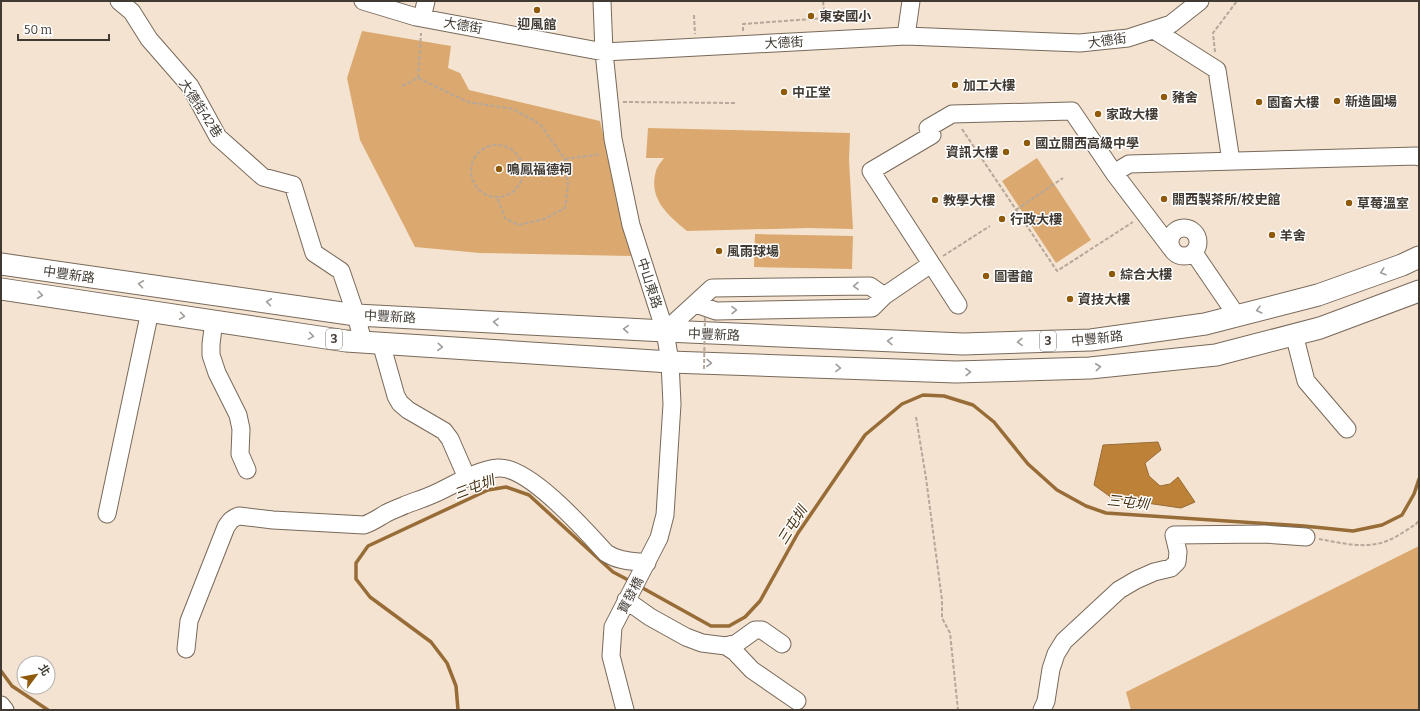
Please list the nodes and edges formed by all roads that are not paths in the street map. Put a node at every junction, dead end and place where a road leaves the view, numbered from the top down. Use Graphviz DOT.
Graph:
graph roads {
  1 [pos="119,1"];
  2 [pos="363,1"];
  3 [pos="426,1"];
  4 [pos="602,1"];
  5 [pos="911,1"];
  6 [pos="1200,1"];
  7 [pos="422,18"];
  8 [pos="1154,30"];
  9 [pos="906,36"];
  10 [pos="604,52"];
  11 [pos="1419,157"];
  12 [pos="1231,161"];
  13 [pos="1114,173"];
  14 [pos="1171,248"];
  15 [pos="1194,253"];
  16 [pos="1419,257"];
  17 [pos="1,264"];
  18 [pos="931,264"];
  19 [pos="1,289"];
  20 [pos="1419,291"];
  21 [pos="884,296"];
  22 [pos="958,305"];
  23 [pos="701,310"];
  24 [pos="150,311"];
  25 [pos="356,314"];
  26 [pos="1237,316"];
  27 [pos="214,321"];
  28 [pos="665,332"];
  29 [pos="1294,334"];
  30 [pos="372,343"];
  31 [pos="670,362"];
  32 [pos="1347,429"];
  33 [pos="247,470"];
  34 [pos="467,478"];
  35 [pos="107,514"];
  36 [pos="1306,537"];
  37 [pos="647,563"];
  38 [pos="626,600"];
  39 [pos="782,644"];
  40 [pos="726,646"];
  41 [pos="186,649"];
  42 [pos="797,701"];
  43 [pos="1,705"];
  44 [pos="5,710"];
  45 [pos="625,710"];
  46 [pos="1042,710"];
  1 -- 25 [label="street, 大德街42巷"];
  2 -- 7 [label="street, 大德街"];
  3 -- 7 [label="street"];
  4 -- 10 [label="street, 中山東路"];
  5 -- 9 [label="street"];
  6 -- 8 [label="street, 大德街"];
  7 -- 10 [label="street, 大德街"];
  8 -- 9 [label="street, 大德街"];
  8 -- 12 [label="street"];
  9 -- 10 [label="street, 大德街"];
  10 -- 28 [label="street, 中山東路"];
  11 -- 12 [label="street"];
  12 -- 13 [label="street"];
  13 -- 14 [label="street"];
  13 -- 18 [label="street"];
  14 -- 15 [label="street"];
  14 -- 15 [label="street"];
  15 -- 26 [label="street"];
  16 -- 26 [label="main road, 中豐新路 / 3, one-way"];
  25 -- 17 [label="main road, 中豐新路 / 3, one-way"];
  18 -- 21 [label="street"];
  18 -- 22 [label="street"];
  19 -- 24 [label="main road, 中豐新路 / 3, one-way"];
  20 -- 29 [label="main road, 中豐新路 / 3"];
  23 -- 21 [label="street, one-way"];
  21 -- 23 [label="street, one-way"];
  23 -- 28 [label="street"];
  24 -- 27 [label="main road, 中豐新路 / 3, one-way"];
  24 -- 35 [label="street"];
  28 -- 25 [label="main road, 中豐新路 / 3, one-way"];
  25 -- 30 [label="street, 大德街42巷"];
  26 -- 28 [label="main road, 中豐新路 / 3, one-way"];
  27 -- 30 [label="main road, 中豐新路 / 3, one-way"];
  27 -- 33 [label="street"];
  28 -- 31 [label="street, 中山東路"];
  31 -- 29 [label="main road, 中豐新路 / 3, one-way"];
  29 -- 32 [label="street"];
  30 -- 31 [label="main road, 中豐新路 / 3, one-way"];
  30 -- 34 [label="street, 大德街42巷"];
  31 -- 37 [label="street, 中山東路"];
  34 -- 37 [label="street"];
  34 -- 41 [label="street"];
  36 -- 46 [label="street"];
  37 -- 38 [label="street, 寶發橋"];
  38 -- 40 [label="street"];
  38 -- 45 [label="street, 寶發橋"];
  39 -- 40 [label="street"];
  40 -- 42 [label="street"];
  43 -- 44 [label="street"];
}
